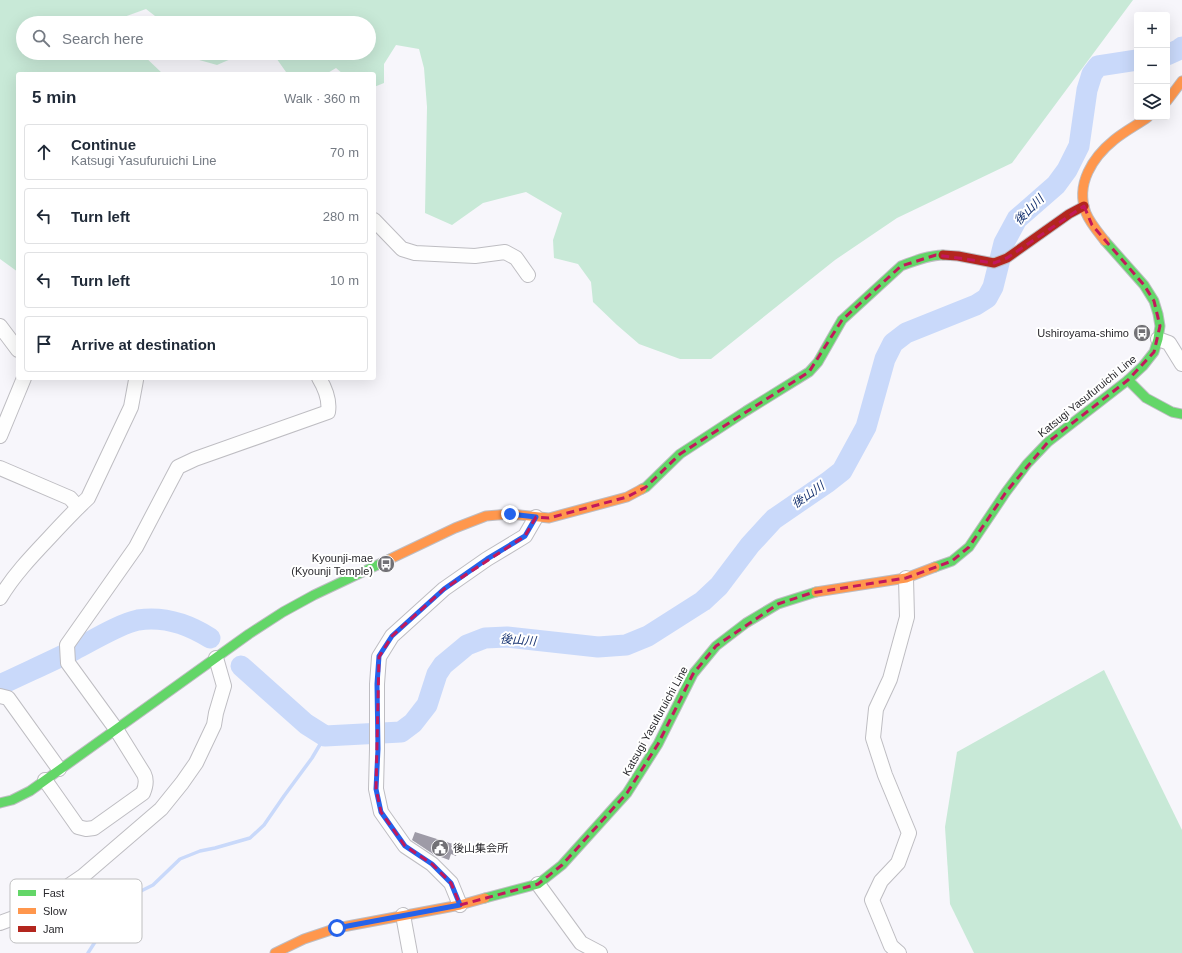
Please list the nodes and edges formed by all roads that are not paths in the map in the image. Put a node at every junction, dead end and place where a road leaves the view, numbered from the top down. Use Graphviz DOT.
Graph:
graph roads {
  1 [pos="1182,81"];
  2 [pos="1170,97"];
  3 [pos="1144,120"];
  4 [pos="1084,206"];
  5 [pos="376,222"];
  6 [pos="528,275"];
  7 [pos="0,326"];
  8 [pos="1158,339"];
  9 [pos="16,347"];
  10 [pos="1182,364"];
  11 [pos="23,380"];
  12 [pos="136,380"];
  13 [pos="320,380"];
  14 [pos="1128,380"];
  15 [pos="1182,414"];
  16 [pos="0,436"];
  17 [pos="0,468"];
  18 [pos="78,507"];
  19 [pos="536,517"];
  20 [pos="906,578"];
  21 [pos="0,598"];
  22 [pos="216,658"];
  23 [pos="0,696"];
  24 [pos="116,729"];
  25 [pos="59,770"];
  26 [pos="45,780"];
  27 [pos="0,803"];
  28 [pos="79,879"];
  29 [pos="538,884"];
  30 [pos="460,905"];
  31 [pos="404,915"];
  32 [pos="10,919"];
  33 [pos="0,922"];
  34 [pos="275,953"];
  35 [pos="410,953"];
  36 [pos="600,953"];
  37 [pos="899,953"];
  1 -- 2 [label="main road"];
  3 -- 4 [label="main road, Katsugi Yasufuruichi Line"];
  4 -- 8 [label="main road, Katsugi Yasufuruichi Line"];
  4 -- 19 [label="main road"];
  5 -- 6 [label="street"];
  7 -- 9 [label="street"];
  8 -- 10 [label="street"];
  8 -- 14 [label="main road, Katsugi Yasufuruichi Line"];
  11 -- 16 [label="street"];
  12 -- 18 [label="street"];
  13 -- 24 [label="street"];
  14 -- 15 [label="main road"];
  14 -- 20 [label="main road, Katsugi Yasufuruichi Line"];
  17 -- 18 [label="street"];
  18 -- 21 [label="street"];
  19 -- 22 [label="main road"];
  19 -- 30 [label="street"];
  20 -- 29 [label="main road, Katsugi Yasufuruichi Line"];
  20 -- 37 [label="street"];
  22 -- 24 [label="main road"];
  22 -- 28 [label="street"];
  23 -- 25 [label="street"];
  24 -- 25 [label="main road"];
  24 -- 26 [label="street"];
  25 -- 26 [label="main road"];
  26 -- 27 [label="main road"];
  29 -- 30 [label="main road, Katsugi Yasufuruichi Line"];
  29 -- 36 [label="street"];
  30 -- 31 [label="main road, Katsugi Yasufuruichi Line"];
  31 -- 34 [label="main road, Katsugi Yasufuruichi Line"];
  31 -- 35 [label="street"];
  32 -- 33 [label="street"];
}
